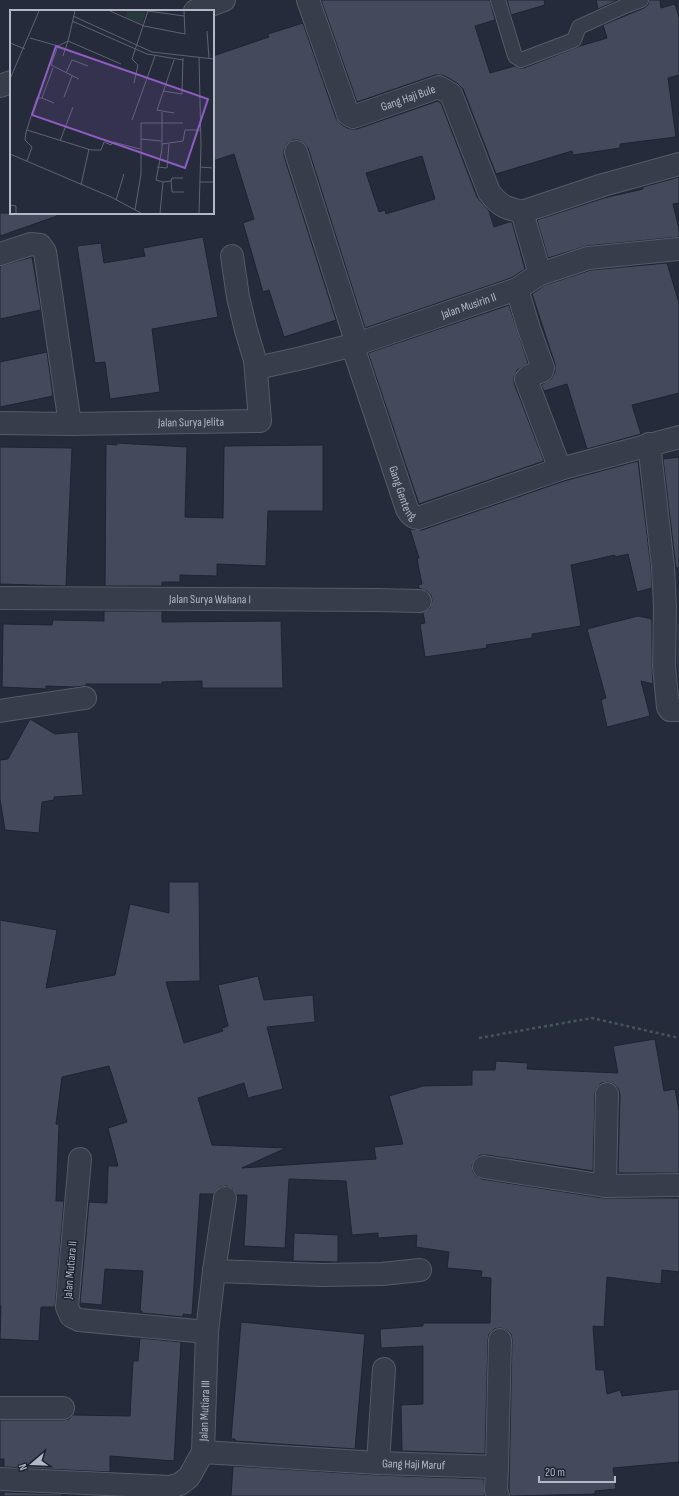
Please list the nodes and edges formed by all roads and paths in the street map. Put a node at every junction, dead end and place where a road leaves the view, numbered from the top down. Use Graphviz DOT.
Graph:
graph roads {
  1 [pos="224,0"];
  2 [pos="308,0"];
  3 [pos="498,0"];
  4 [pos="641,0"];
  5 [pos="198,10"];
  6 [pos="10,82"];
  7 [pos="0,86"];
  8 [pos="296,152"];
  9 [pos="679,164"];
  10 [pos="522,212"];
  11 [pos="679,249"];
  12 [pos="0,254"];
  13 [pos="232,256"];
  14 [pos="540,274"];
  15 [pos="517,289"];
  16 [pos="357,344"];
  17 [pos="257,368"];
  18 [pos="0,423"];
  19 [pos="70,424"];
  20 [pos="679,437"];
  21 [pos="649,444"];
  22 [pos="560,469"];
  23 [pos="0,598"];
  24 [pos="420,601"];
  25 [pos="85,698"];
  26 [pos="679,710"];
  27 [pos="0,711"];
  28 [pos="479,1038"];
  29 [pos="679,1038"];
  30 [pos="607,1094"];
  31 [pos="80,1159"];
  32 [pos="484,1167"];
  33 [pos="679,1185"];
  34 [pos="605,1186"];
  35 [pos="225,1198"];
  36 [pos="420,1270"];
  37 [pos="214,1271"];
  38 [pos="207,1332"];
  39 [pos="500,1340"];
  40 [pos="384,1369"];
  41 [pos="0,1408"];
  42 [pos="63,1408"];
  43 [pos="203,1452"];
  44 [pos="378,1463"];
  45 [pos="497,1467"];
  46 [pos="0,1479"];
  47 [pos="498,1496"];
  1 -- 5 [label="street"];
  2 -- 10 [label="street, Gang Haji Bule"];
  3 -- 4 [label="lane"];
  6 -- 7 [label="street"];
  8 -- 16 [label="street"];
  9 -- 10 [label="street"];
  10 -- 14 [label="street"];
  11 -- 14 [label="street, Jalan Musirin II"];
  12 -- 19 [label="street"];
  13 -- 17 [label="street"];
  14 -- 15 [label="street, Jalan Musirin II"];
  15 -- 16 [label="street, Jalan Musirin II"];
  15 -- 22 [label="street"];
  16 -- 17 [label="street, Jalan Musirin II"];
  16 -- 22 [label="street, Gang Genteng"];
  17 -- 19 [label="street, Jalan Surya Jelita"];
  18 -- 19 [label="street, Jalan Surya Jelita"];
  20 -- 21 [label="street, Gang Genteng"];
  21 -- 22 [label="street, Gang Genteng"];
  21 -- 26 [label="street"];
  23 -- 24 [label="street, Jalan Surya Wahana I"];
  25 -- 27 [label="street"];
  28 -- 29 [label="path"];
  30 -- 34 [label="street"];
  31 -- 38 [label="street, Jalan Mutiara II"];
  32 -- 34 [label="street"];
  33 -- 34 [label="street"];
  35 -- 37 [label="street, Jalan Mutiara III"];
  36 -- 37 [label="street"];
  37 -- 38 [label="street, Jalan Mutiara III"];
  38 -- 43 [label="street, Jalan Mutiara III"];
  39 -- 45 [label="street"];
  40 -- 44 [label="street"];
  41 -- 42 [label="street"];
  43 -- 44 [label="street, Gang Haji Maruf"];
  43 -- 46 [label="street, Jalan Mutiara III"];
  44 -- 45 [label="street, Gang Haji Maruf"];
  45 -- 47 [label="street"];
}
